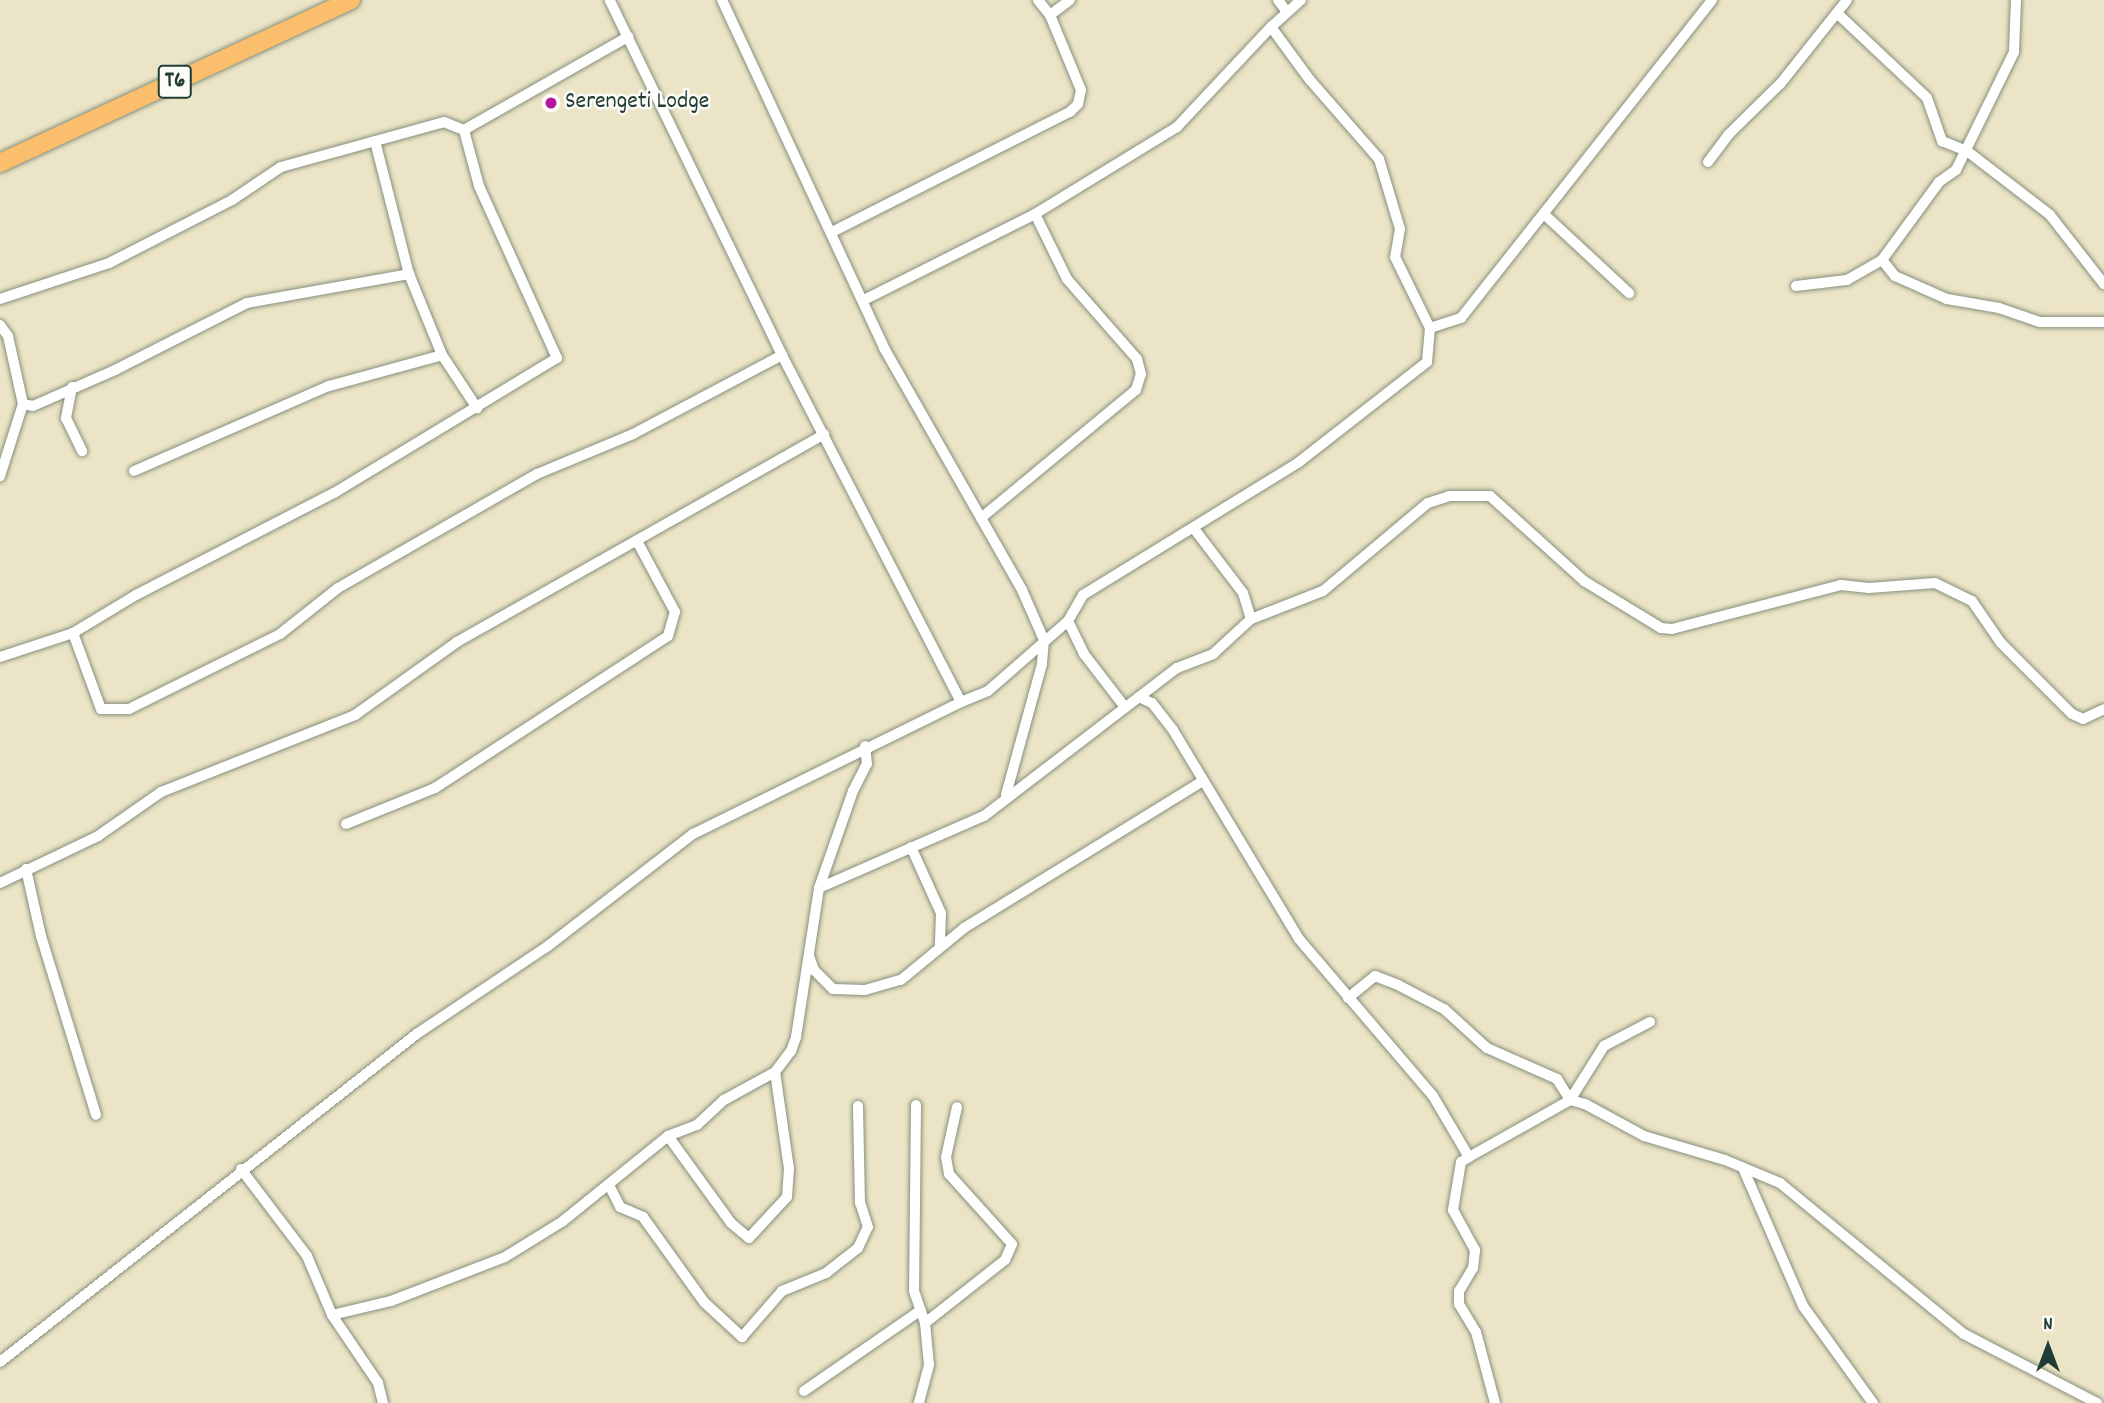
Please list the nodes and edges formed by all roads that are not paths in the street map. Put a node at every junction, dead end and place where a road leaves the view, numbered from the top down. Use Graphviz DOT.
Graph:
graph roads {
  1 [pos="351,0"];
  2 [pos="610,0"];
  3 [pos="722,0"];
  4 [pos="1038,0"];
  5 [pos="1070,0"];
  6 [pos="1278,0"];
  7 [pos="1301,0"];
  8 [pos="1712,0"];
  9 [pos="1847,0"];
  10 [pos="2016,0"];
  11 [pos="326,5"];
  12 [pos="1287,12"];
  13 [pos="1050,15"];
  14 [pos="1839,15"];
  15 [pos="1271,27"];
  16 [pos="628,37"];
  17 [pos="464,130"];
  18 [pos="375,141"];
  19 [pos="1967,151"];
  20 [pos="1708,162"];
  21 [pos="0,163"];
  22 [pos="1035,214"];
  23 [pos="1545,215"];
  24 [pos="832,232"];
  25 [pos="1882,260"];
  26 [pos="409,274"];
  27 [pos="2104,285"];
  28 [pos="1796,286"];
  29 [pos="1629,293"];
  30 [pos="0,299"];
  31 [pos="864,300"];
  32 [pos="2104,322"];
  33 [pos="0,325"];
  34 [pos="1430,328"];
  35 [pos="442,355"];
  36 [pos="782,355"];
  37 [pos="72,387"];
  38 [pos="23,404"];
  39 [pos="477,408"];
  40 [pos="824,434"];
  41 [pos="82,451"];
  42 [pos="134,471"];
  43 [pos="0,476"];
  44 [pos="981,518"];
  45 [pos="1195,530"];
  46 [pos="637,541"];
  47 [pos="1251,619"];
  48 [pos="1068,621"];
  49 [pos="73,633"];
  50 [pos="1045,640"];
  51 [pos="0,657"];
  52 [pos="1139,697"];
  53 [pos="961,702"];
  54 [pos="1124,705"];
  55 [pos="2104,709"];
  56 [pos="865,746"];
  57 [pos="1201,782"];
  58 [pos="1006,795"];
  59 [pos="346,824"];
  60 [pos="911,847"];
  61 [pos="26,869"];
  62 [pos="0,883"];
  63 [pos="819,888"];
  64 [pos="940,947"];
  65 [pos="808,953"];
  66 [pos="1348,998"];
  67 [pos="1650,1022"];
  68 [pos="775,1072"];
  69 [pos="1570,1100"];
  70 [pos="916,1105"];
  71 [pos="858,1106"];
  72 [pos="957,1107"];
  73 [pos="96,1115"];
  74 [pos="668,1136"];
  75 [pos="1469,1157"];
  76 [pos="1743,1168"];
  77 [pos="241,1169"];
  78 [pos="608,1185"];
  79 [pos="921,1311"];
  80 [pos="332,1315"];
  81 [pos="925,1323"];
  82 [pos="0,1362"];
  83 [pos="804,1391"];
  84 [pos="383,1403"];
  85 [pos="919,1403"];
  86 [pos="1495,1403"];
  87 [pos="1873,1403"];
  88 [pos="2097,1403"];
  1 -- 11 [label="highway, T6"];
  2 -- 16 [label="street"];
  3 -- 24 [label="street"];
  4 -- 13 [label="street"];
  5 -- 13 [label="street"];
  6 -- 12 [label="street"];
  7 -- 12 [label="street"];
  8 -- 23 [label="street"];
  9 -- 14 [label="street"];
  10 -- 19 [label="street"];
  11 -- 21 [label="highway, T6"];
  12 -- 15 [label="street"];
  13 -- 24 [label="street"];
  14 -- 19 [label="street"];
  14 -- 20 [label="street"];
  15 -- 22 [label="street"];
  15 -- 34 [label="street"];
  16 -- 17 [label="street"];
  16 -- 36 [label="street"];
  17 -- 18 [label="street"];
  17 -- 39 [label="street"];
  18 -- 26 [label="street"];
  18 -- 30 [label="street"];
  19 -- 25 [label="street"];
  19 -- 27 [label="street"];
  22 -- 31 [label="street"];
  22 -- 44 [label="street"];
  23 -- 29 [label="street"];
  23 -- 34 [label="street"];
  24 -- 31 [label="street"];
  25 -- 28 [label="street"];
  25 -- 32 [label="street"];
  26 -- 35 [label="street"];
  26 -- 37 [label="street"];
  31 -- 44 [label="street"];
  33 -- 38 [label="street"];
  34 -- 45 [label="street"];
  35 -- 39 [label="street"];
  35 -- 42 [label="street"];
  36 -- 40 [label="street"];
  36 -- 49 [label="street"];
  37 -- 38 [label="street"];
  37 -- 41 [label="street"];
  38 -- 43 [label="street"];
  39 -- 49 [label="street"];
  40 -- 46 [label="street"];
  40 -- 53 [label="street"];
  44 -- 50 [label="street"];
  45 -- 47 [label="street"];
  45 -- 48 [label="street"];
  46 -- 59 [label="street"];
  46 -- 61 [label="street"];
  47 -- 52 [label="street"];
  47 -- 55 [label="street"];
  48 -- 50 [label="street"];
  48 -- 54 [label="street"];
  49 -- 51 [label="street"];
  50 -- 53 [label="street"];
  50 -- 58 [label="street"];
  52 -- 54 [label="street"];
  52 -- 57 [label="street"];
  53 -- 56 [label="street"];
  54 -- 58 [label="street"];
  56 -- 63 [label="street"];
  56 -- 77 [label="street"];
  57 -- 64 [label="street"];
  57 -- 66 [label="street"];
  58 -- 60 [label="street"];
  60 -- 63 [label="street"];
  60 -- 64 [label="street"];
  61 -- 62 [label="street"];
  61 -- 73 [label="street"];
  63 -- 65 [label="street"];
  64 -- 65 [label="street"];
  65 -- 68 [label="street"];
  66 -- 69 [label="street"];
  66 -- 75 [label="street"];
  67 -- 69 [label="street"];
  68 -- 74 [label="street"];
  68 -- 74 [label="street"];
  69 -- 75 [label="street"];
  69 -- 76 [label="street"];
  70 -- 79 [label="street"];
  71 -- 78 [label="street"];
  72 -- 81 [label="street"];
  74 -- 78 [label="street"];
  75 -- 86 [label="street"];
  76 -- 87 [label="street"];
  76 -- 88 [label="street"];
  77 -- 80 [label="street"];
  77 -- 82 [label="street"];
  78 -- 80 [label="street"];
  79 -- 81 [label="street"];
  79 -- 83 [label="street"];
  80 -- 84 [label="street"];
  81 -- 85 [label="street"];
}
